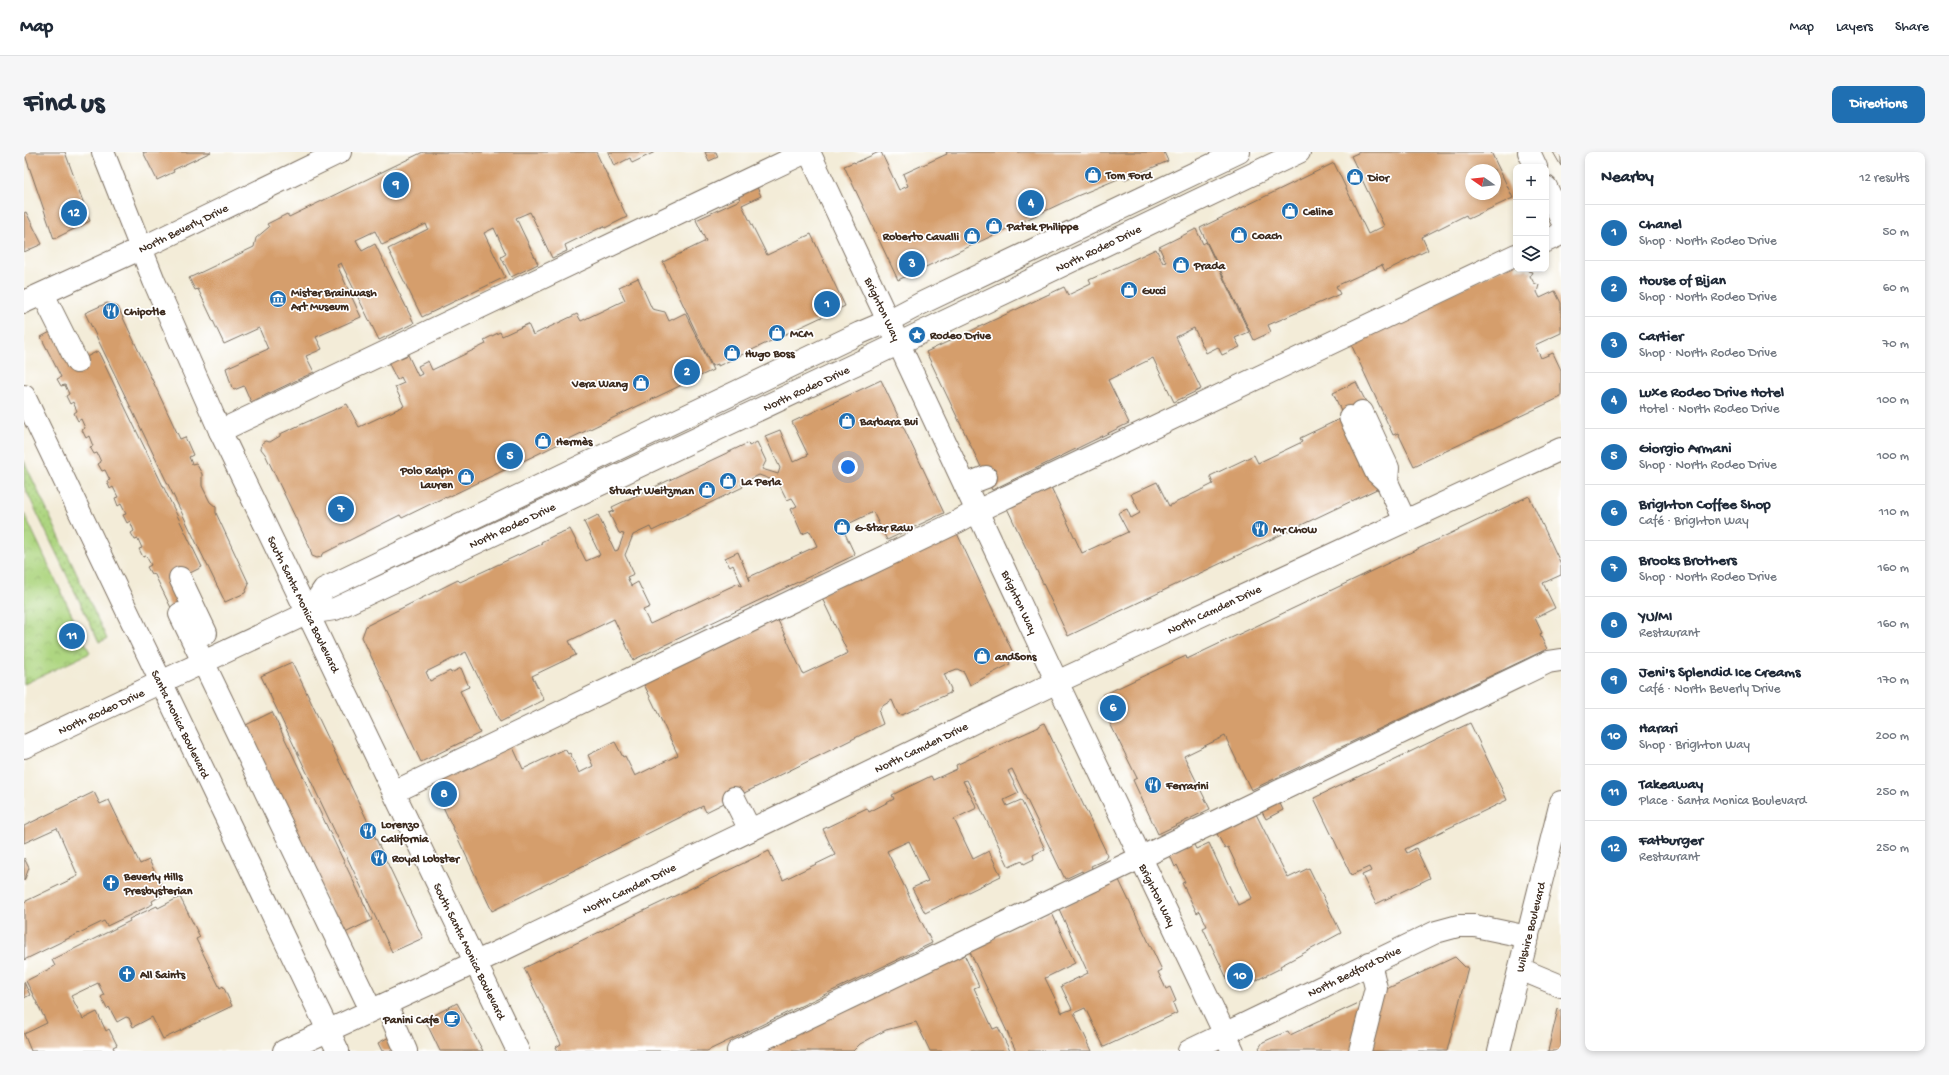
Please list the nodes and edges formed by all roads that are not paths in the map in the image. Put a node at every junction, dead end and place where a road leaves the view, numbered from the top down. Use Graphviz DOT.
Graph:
graph roads {
  1 [pos="103,152"];
  2 [pos="340,152"];
  3 [pos="806,152"];
  4 [pos="809,152"];
  5 [pos="1239,152"];
  6 [pos="1299,152"];
  7 [pos="1529,152"];
  8 [pos="1535,164"];
  9 [pos="1549,194"];
  10 [pos="1561,219"];
  11 [pos="1561,234"];
  12 [pos="1549,240"];
  13 [pos="142,248"];
  14 [pos="1513,256"];
  15 [pos="32,299"];
  16 [pos="888,321"];
  17 [pos="47,334"];
  18 [pos="899,344"];
  19 [pos="77,362"];
  20 [pos="24,396"];
  21 [pos="1356,414"];
  22 [pos="220,431"];
  23 [pos="1561,449"];
  24 [pos="986,477"];
  25 [pos="965,485"];
  26 [pos="977,511"];
  27 [pos="1405,521"];
  28 [pos="180,578"];
  29 [pos="308,613"];
  30 [pos="180,614"];
  31 [pos="210,659"];
  32 [pos="1561,660"];
  33 [pos="161,682"];
  34 [pos="1057,682"];
  35 [pos="249,723"];
  36 [pos="24,747"];
  37 [pos="394,792"];
  38 [pos="734,798"];
  39 [pos="1561,802"];
  40 [pos="750,830"];
  41 [pos="1140,857"];
  42 [pos="350,931"];
  43 [pos="1528,937"];
  44 [pos="475,962"];
  45 [pos="1370,963"];
  46 [pos="1520,969"];
  47 [pos="1561,986"];
  48 [pos="378,1007"];
  49 [pos="328,1030"];
  50 [pos="385,1039"];
  51 [pos="1229,1042"];
  52 [pos="284,1051"];
  53 [pos="338,1051"];
  54 [pos="406,1051"];
  55 [pos="518,1051"];
  56 [pos="738,1051"];
  57 [pos="1189,1051"];
  58 [pos="1360,1051"];
  59 [pos="1499,1051"];
  1 -- 13 [label="main road, South Santa Monica Boulevard"];
  2 -- 13 [label="main road, North Beverly Drive"];
  3 -- 22 [label="main road"];
  4 -- 16 [label="main road, Brighton Way"];
  5 -- 16 [label="main road, North Rodeo Drive"];
  6 -- 18 [label="main road, North Rodeo Drive"];
  7 -- 8 [label="main road"];
  9 -- 10 [label="main road"];
  11 -- 12 [label="main road"];
  13 -- 15 [label="main road, North Beverly Drive"];
  13 -- 22 [label="main road, South Santa Monica Boulevard"];
  14 -- 26 [label="main road"];
  15 -- 17 [label="main road"];
  15 -- 19 [label="main road"];
  16 -- 18 [label="main road, Brighton Way"];
  16 -- 29 [label="main road, North Rodeo Drive"];
  18 -- 25 [label="main road, Brighton Way"];
  18 -- 29 [label="main road, North Rodeo Drive"];
  20 -- 33 [label="main road, Santa Monica Boulevard"];
  21 -- 27 [label="main road"];
  22 -- 29 [label="main road, South Santa Monica Boulevard"];
  23 -- 27 [label="main road, North Camden Drive"];
  24 -- 25 [label="main road"];
  25 -- 26 [label="main road, Brighton Way"];
  26 -- 34 [label="main road, Brighton Way"];
  26 -- 37 [label="main road"];
  27 -- 34 [label="main road, North Camden Drive"];
  28 -- 31 [label="main road"];
  29 -- 31 [label="main road, North Rodeo Drive"];
  29 -- 37 [label="main road, South Santa Monica Boulevard"];
  30 -- 31 [label="main road"];
  31 -- 33 [label="main road, North Rodeo Drive"];
  31 -- 35 [label="main road"];
  31 -- 48 [label="main road"];
  32 -- 41 [label="main road"];
  33 -- 36 [label="main road, North Rodeo Drive"];
  33 -- 49 [label="main road, Santa Monica Boulevard"];
  34 -- 40 [label="main road, North Camden Drive"];
  34 -- 41 [label="main road, Brighton Way"];
  37 -- 44 [label="main road, South Santa Monica Boulevard"];
  38 -- 40 [label="main road"];
  39 -- 43 [label="main road, Wilshire Boulevard"];
  40 -- 44 [label="main road, North Camden Drive"];
  41 -- 51 [label="main road, Brighton Way"];
  41 -- 56 [label="main road"];
  42 -- 48 [label="main road"];
  43 -- 45 [label="main road, North Bedford Drive"];
  43 -- 46 [label="main road, Wilshire Boulevard"];
  44 -- 48 [label="main road, North Camden Drive"];
  44 -- 55 [label="main road, South Santa Monica Boulevard"];
  45 -- 51 [label="main road, North Bedford Drive"];
  45 -- 58 [label="main road"];
  46 -- 47 [label="main road"];
  46 -- 59 [label="main road, Wilshire Boulevard"];
  48 -- 49 [label="main road, North Camden Drive"];
  48 -- 50 [label="main road"];
  48 -- 54 [label="main road"];
  49 -- 52 [label="main road, North Camden Drive"];
  49 -- 53 [label="main road, Santa Monica Boulevard"];
  51 -- 57 [label="main road, North Bedford Drive"];
}
